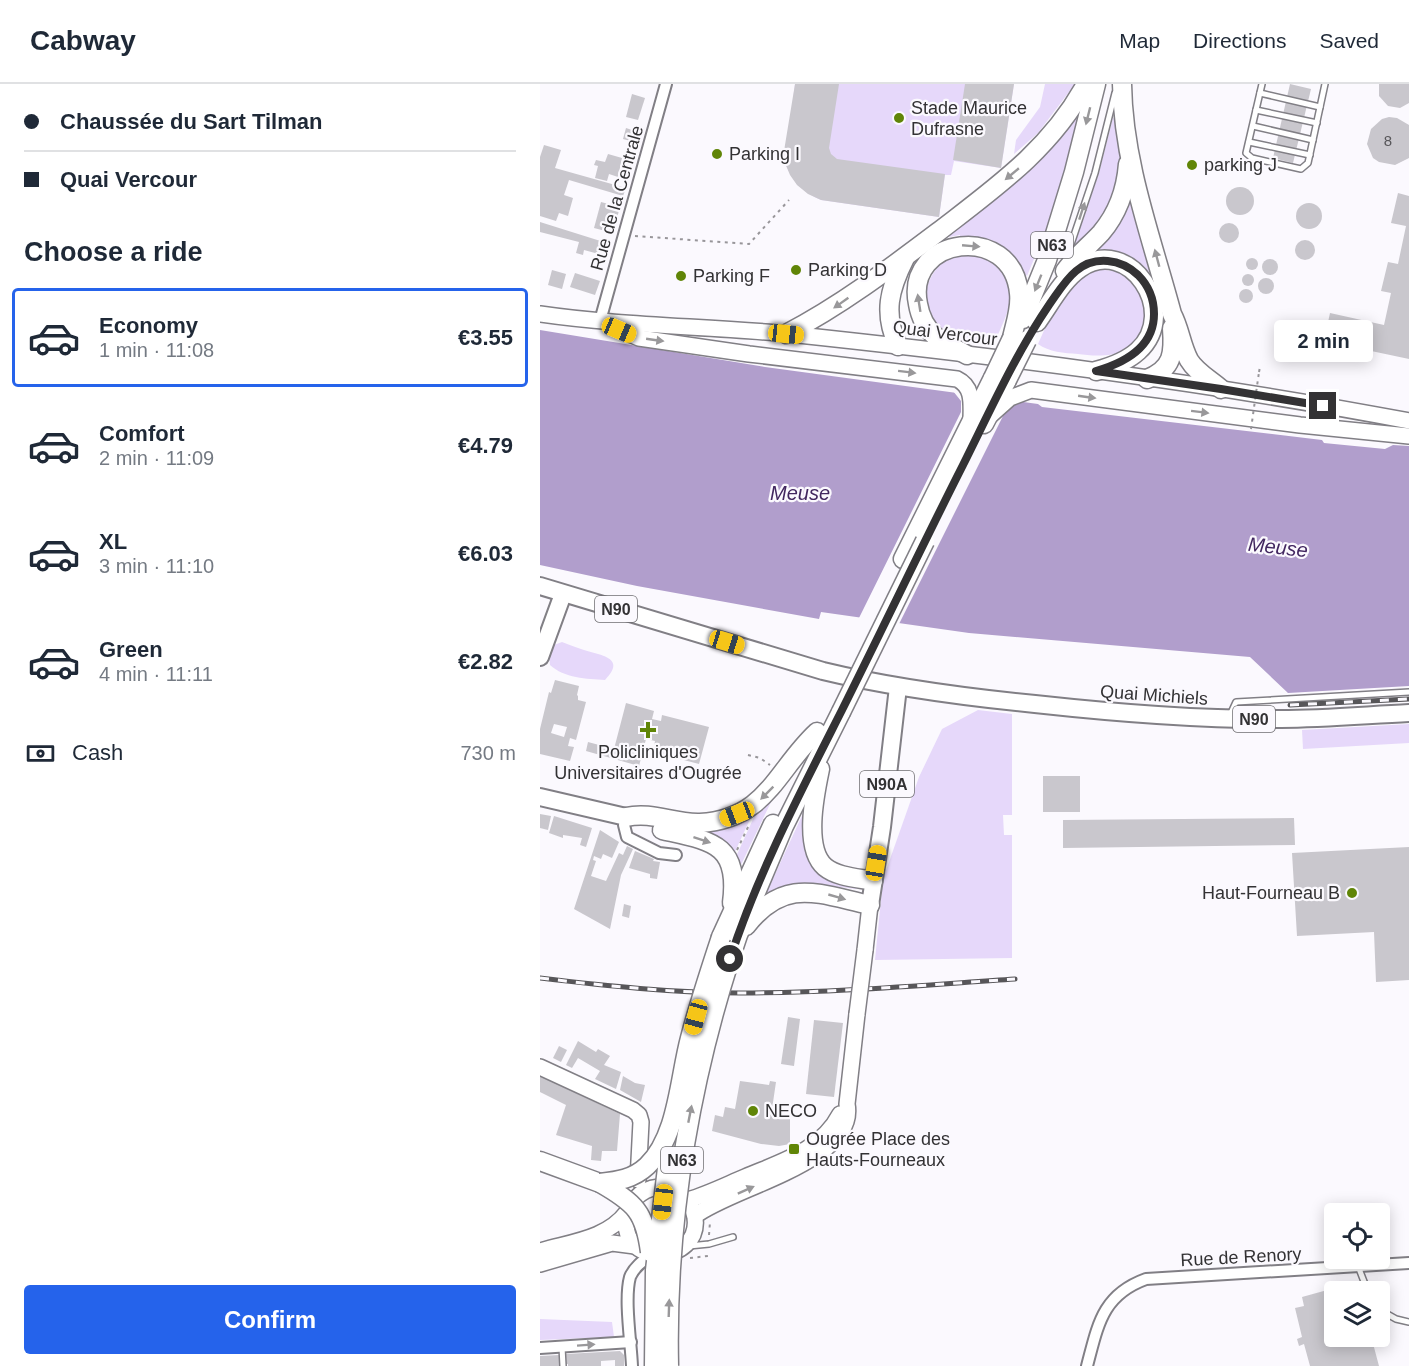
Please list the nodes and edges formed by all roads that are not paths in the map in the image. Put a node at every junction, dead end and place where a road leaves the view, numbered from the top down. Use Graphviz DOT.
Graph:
graph roads {
  1 [pos="666,84"];
  2 [pos="1086,84"];
  3 [pos="1096,84"];
  4 [pos="1117,84"];
  5 [pos="1122,84"];
  6 [pos="1262,84"];
  7 [pos="1325,84"];
  8 [pos="1260,93"];
  9 [pos="1320,107"];
  10 [pos="1256,110"];
  11 [pos="1317,123"];
  12 [pos="1253,126"];
  13 [pos="1313,140"];
  14 [pos="1249,142"];
  15 [pos="1310,155"];
  16 [pos="1129,156"];
  17 [pos="906,257"];
  18 [pos="1056,286"];
  19 [pos="540,314"];
  20 [pos="1172,314"];
  21 [pos="600,321"];
  22 [pos="1037,322"];
  23 [pos="786,334"];
  24 [pos="1020,340"];
  25 [pos="898,346"];
  26 [pos="967,355"];
  27 [pos="1096,371"];
  28 [pos="1147,379"];
  29 [pos="1221,389"];
  30 [pos="1409,420"];
  31 [pos="978,422"];
  32 [pos="1409,436"];
  33 [pos="540,586"];
  34 [pos="563,594"];
  35 [pos="540,657"];
  36 [pos="898,687"];
  37 [pos="1409,692"];
  38 [pos="1409,713"];
  39 [pos="1228,719"];
  40 [pos="823,734"];
  41 [pos="540,797"];
  42 [pos="626,817"];
  43 [pos="676,855"];
  44 [pos="873,881"];
  45 [pos="870,905"];
  46 [pos="731,914"];
  47 [pos="729,938"];
  48 [pos="540,1066"];
  49 [pos="847,1104"];
  50 [pos="670,1131"];
  51 [pos="540,1161"];
  52 [pos="600,1183"];
  53 [pos="643,1191"];
  54 [pos="688,1200"];
  55 [pos="627,1212"];
  56 [pos="695,1216"];
  57 [pos="733,1237"];
  58 [pos="635,1246"];
  59 [pos="684,1247"];
  60 [pos="540,1251"];
  61 [pos="653,1262"];
  62 [pos="540,1263"];
  63 [pos="1409,1263"];
  64 [pos="1390,1264"];
  65 [pos="1324,1268"];
  66 [pos="1390,1316"];
  67 [pos="1409,1322"];
  68 [pos="631,1342"];
  69 [pos="562,1347"];
  70 [pos="540,1348"];
  71 [pos="563,1366"];
  72 [pos="632,1366"];
  73 [pos="654,1366"];
  74 [pos="669,1366"];
  75 [pos="1087,1366"];
  1 -- 21 [label="street, Rue de la Centrale"];
  2 -- 17 [label="highway, one-way"];
  3 -- 24 [label="highway, N63, one-way"];
  18 -- 4 [label="lane, one-way"];
  5 -- 16 [label="highway, N63"];
  6 -- 8 [label="lane"];
  7 -- 9 [label="lane"];
  8 -- 9 [label="lane"];
  8 -- 10 [label="lane"];
  9 -- 11 [label="lane"];
  10 -- 11 [label="lane"];
  10 -- 12 [label="lane"];
  11 -- 13 [label="lane"];
  12 -- 13 [label="lane"];
  12 -- 14 [label="lane"];
  13 -- 15 [label="lane"];
  14 -- 15 [label="lane"];
  14 -- 15 [label="lane"];
  16 -- 18 [label="highway, N63"];
  20 -- 16 [label="highway, one-way"];
  17 -- 23 [label="highway, one-way"];
  17 -- 25 [label="highway"];
  18 -- 22 [label="highway, N63"];
  19 -- 21 [label="main road, Quai Vercour"];
  20 -- 28 [label="highway"];
  20 -- 29 [label="highway"];
  21 -- 23 [label="main road, Quai Vercour"];
  21 -- 31 [label="main road, one-way"];
  22 -- 24 [label="highway, N63"];
  22 -- 27 [label="highway"];
  23 -- 25 [label="main road, Quai Vercour"];
  26 -- 24 [label="highway, one-way"];
  24 -- 31 [label="highway, N63, bridge"];
  25 -- 26 [label="main road, Quai Vercour"];
  26 -- 27 [label="main road, Quai Vercour"];
  27 -- 28 [label="main road, Quai Vercour"];
  28 -- 29 [label="main road, Quai Vercour"];
  29 -- 30 [label="main road, Quai Vercour"];
  31 -- 32 [label="main road, one-way"];
  31 -- 40 [label="highway, N63, bridge"];
  33 -- 34 [label="main road, N90"];
  34 -- 35 [label="main road"];
  34 -- 36 [label="main road, N90"];
  36 -- 39 [label="main road, Quai Michiels / N90"];
  36 -- 44 [label="main road, N90A"];
  37 -- 39 [label="lane"];
  38 -- 39 [label="main road, Quai Michiels / N90"];
  40 -- 42 [label="highway, one-way"];
  40 -- 44 [label="highway"];
  40 -- 46 [label="highway, N63"];
  40 -- 47 [label="highway, N63"];
  41 -- 42 [label="main road"];
  42 -- 43 [label="street"];
  42 -- 46 [label="highway, one-way"];
  44 -- 45 [label="main road, N90A"];
  47 -- 45 [label="highway, one-way"];
  45 -- 49 [label="main road, bridge"];
  46 -- 47 [label="highway, N63"];
  47 -- 50 [label="highway, N63, bridge"];
  74 -- 47 [label="highway, N63, one-way, bridge"];
  48 -- 53 [label="main road"];
  49 -- 54 [label="main road"];
  56 -- 49 [label="main road, one-way"];
  50 -- 52 [label="highway, bridge"];
  50 -- 61 [label="highway, N63, bridge"];
  51 -- 52 [label="highway"];
  52 -- 61 [label="highway, bridge"];
  53 -- 54 [label="main road"];
  53 -- 55 [label="main road"];
  54 -- 56 [label="main road"];
  55 -- 58 [label="main road"];
  55 -- 60 [label="main road"];
  56 -- 59 [label="main road"];
  57 -- 59 [label="lane"];
  58 -- 61 [label="main road"];
  58 -- 62 [label="main road"];
  59 -- 61 [label="main road"];
  61 -- 68 [label="street"];
  61 -- 73 [label="highway, N63, bridge"];
  63 -- 64 [label="street, Rue de Renory"];
  65 -- 75 [label="street, Rue de Renory"];
  66 -- 67 [label="lane"];
  69 -- 68 [label="street, one-way"];
  68 -- 72 [label="street"];
  69 -- 70 [label="street"];
  69 -- 71 [label="lane"];
}
